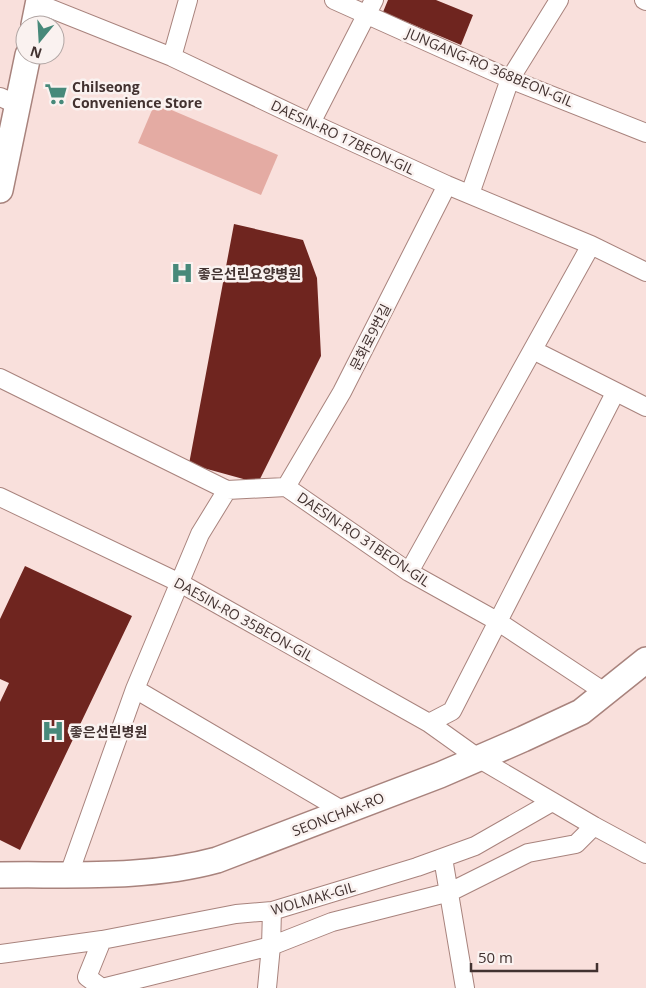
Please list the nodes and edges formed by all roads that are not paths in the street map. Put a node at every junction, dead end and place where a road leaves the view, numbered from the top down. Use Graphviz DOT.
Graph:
graph roads {
  1 [pos="188,0"];
  2 [pos="334,0"];
  3 [pos="559,0"];
  4 [pos="371,7"];
  5 [pos="37,10"];
  6 [pos="172,57"];
  7 [pos="24,65"];
  8 [pos="510,79"];
  9 [pos="9,101"];
  10 [pos="311,123"];
  11 [pos="646,133"];
  12 [pos="447,185"];
  13 [pos="0,190"];
  14 [pos="470,194"];
  15 [pos="591,245"];
  16 [pos="646,272"];
  17 [pos="533,350"];
  18 [pos="0,378"];
  19 [pos="615,393"];
  20 [pos="646,407"];
  21 [pos="286,487"];
  22 [pos="227,490"];
  23 [pos="0,497"];
  24 [pos="409,572"];
  25 [pos="180,583"];
  26 [pos="496,621"];
  27 [pos="646,660"];
  28 [pos="136,689"];
  29 [pos="606,694"];
  30 [pos="429,723"];
  31 [pos="478,758"];
  32 [pos="552,802"];
  33 [pos="344,812"];
  34 [pos="594,826"];
  35 [pos="646,854"];
  36 [pos="443,858"];
  37 [pos="69,874"];
  38 [pos="0,875"];
  39 [pos="450,892"];
  40 [pos="272,911"];
  41 [pos="102,940"];
  42 [pos="271,946"];
  43 [pos="0,954"];
  44 [pos="267,988"];
  45 [pos="465,988"];
  1 -- 6 [label="street"];
  2 -- 4 [label="street, JUNGANG-RO 368BEON-GIL"];
  3 -- 8 [label="street"];
  4 -- 8 [label="street, JUNGANG-RO 368BEON-GIL"];
  4 -- 10 [label="street"];
  5 -- 6 [label="street, DAESIN-RO 17BEON-GIL"];
  6 -- 10 [label="street, DAESIN-RO 17BEON-GIL"];
  7 -- 9 [label="street"];
  8 -- 11 [label="street, JUNGANG-RO 368BEON-GIL"];
  8 -- 14 [label="street"];
  9 -- 13 [label="street"];
  10 -- 12 [label="street, DAESIN-RO 17BEON-GIL"];
  12 -- 14 [label="street, DAESIN-RO 17BEON-GIL"];
  12 -- 21 [label="street, 문화로9번길"];
  14 -- 15 [label="street, DAESIN-RO 17BEON-GIL"];
  15 -- 16 [label="street, DAESIN-RO 17BEON-GIL"];
  15 -- 17 [label="street"];
  17 -- 19 [label="street"];
  17 -- 24 [label="street"];
  18 -- 22 [label="street, DAESIN-RO 31BEON-GIL"];
  19 -- 20 [label="street"];
  19 -- 26 [label="street"];
  21 -- 22 [label="street, DAESIN-RO 31BEON-GIL"];
  21 -- 24 [label="street, DAESIN-RO 31BEON-GIL"];
  22 -- 25 [label="street"];
  23 -- 25 [label="street, DAESIN-RO 35BEON-GIL"];
  24 -- 26 [label="street, DAESIN-RO 31BEON-GIL"];
  25 -- 28 [label="street"];
  25 -- 30 [label="street, DAESIN-RO 35BEON-GIL"];
  26 -- 29 [label="street, DAESIN-RO 31BEON-GIL"];
  26 -- 30 [label="street"];
  27 -- 29 [label="street, SEONCHAK-RO"];
  28 -- 33 [label="street"];
  28 -- 37 [label="street"];
  29 -- 31 [label="street, SEONCHAK-RO"];
  30 -- 31 [label="street, DAESIN-RO 35BEON-GIL"];
  31 -- 32 [label="street, DAESIN-RO 35BEON-GIL"];
  31 -- 33 [label="street, SEONCHAK-RO"];
  32 -- 34 [label="street, DAESIN-RO 35BEON-GIL"];
  32 -- 36 [label="street, WOLMAK-GIL"];
  33 -- 37 [label="street, SEONCHAK-RO"];
  34 -- 35 [label="street, DAESIN-RO 35BEON-GIL"];
  34 -- 39 [label="street"];
  36 -- 39 [label="street"];
  36 -- 40 [label="street, WOLMAK-GIL"];
  37 -- 38 [label="street, SEONCHAK-RO"];
  39 -- 42 [label="street"];
  39 -- 45 [label="street"];
  40 -- 41 [label="street, WOLMAK-GIL"];
  40 -- 42 [label="street"];
  41 -- 42 [label="street"];
  41 -- 43 [label="street, WOLMAK-GIL"];
  42 -- 44 [label="street"];
}
